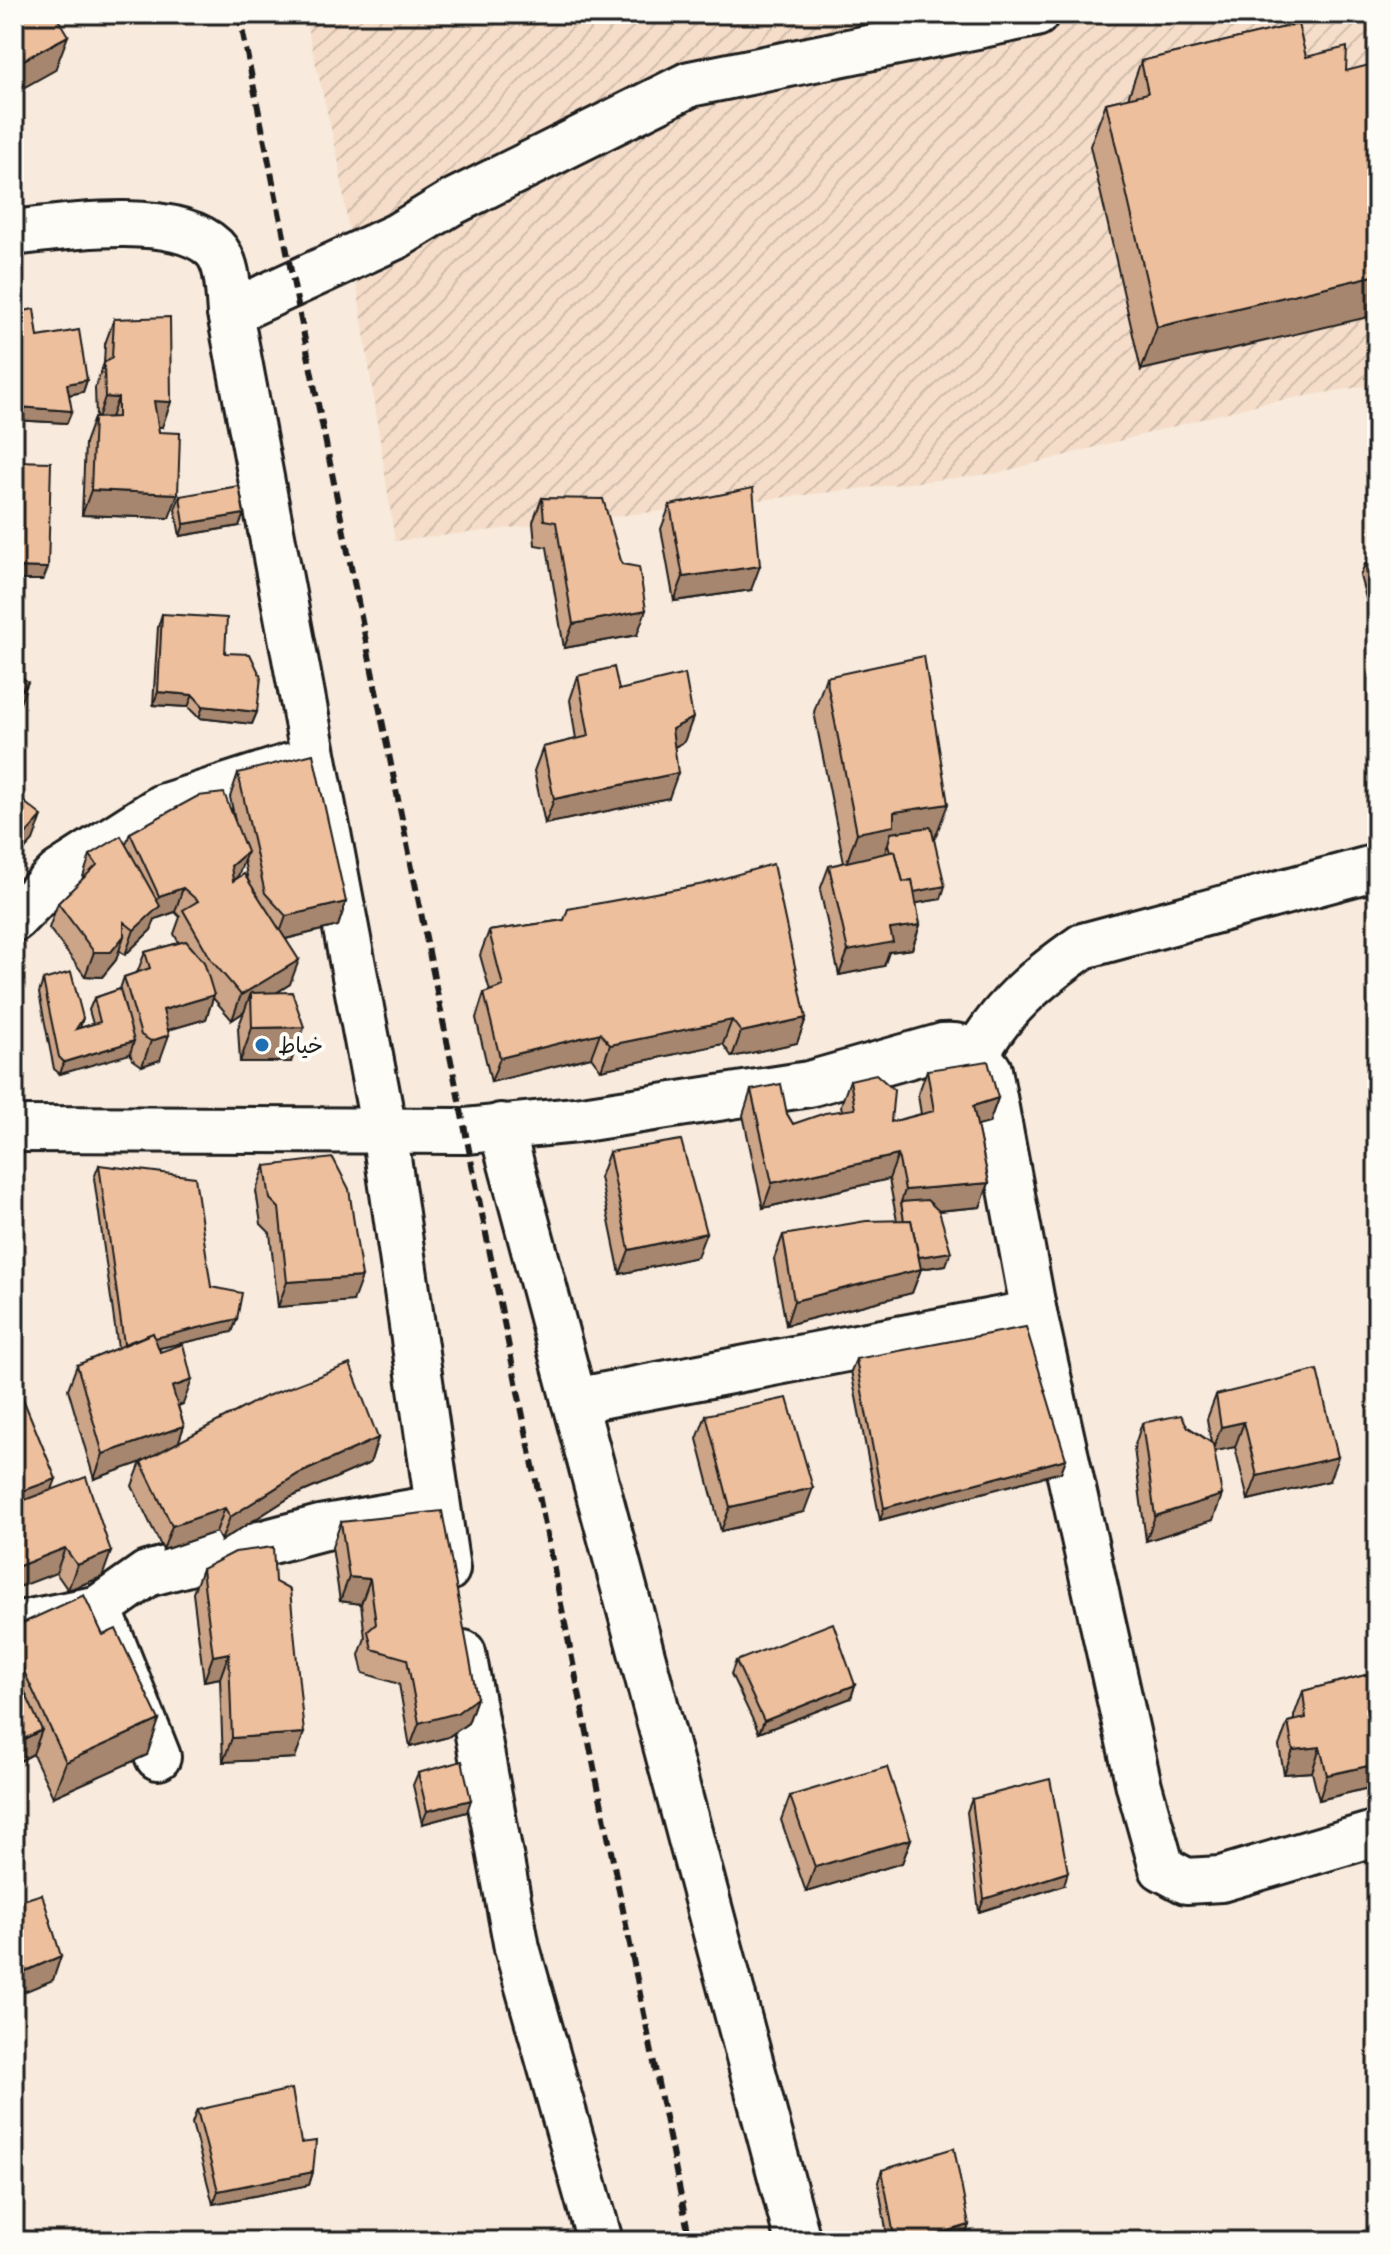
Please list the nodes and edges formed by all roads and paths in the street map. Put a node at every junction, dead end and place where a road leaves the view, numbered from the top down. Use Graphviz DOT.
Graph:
graph roads {
  1 [pos="1036,14"];
  2 [pos="14,233"];
  3 [pos="230,313"];
  4 [pos="315,758"];
  5 [pos="1377,867"];
  6 [pos="14,919"];
  7 [pos="976,1055"];
  8 [pos="501,1126"];
  9 [pos="14,1129"];
  10 [pos="384,1130"];
  11 [pos="1034,1313"];
  12 [pos="574,1401"];
  13 [pos="436,1508"];
  14 [pos="99,1608"];
  15 [pos="14,1625"];
  16 [pos="158,1757"];
  17 [pos="1377,1833"];
  18 [pos="600,2241"];
  19 [pos="798,2241"];
  1 -- 3 [label="street"];
  2 -- 3 [label="street"];
  3 -- 4 [label="street"];
  4 -- 6 [label="street"];
  4 -- 10 [label="street"];
  5 -- 7 [label="street"];
  7 -- 8 [label="street"];
  7 -- 11 [label="street"];
  8 -- 10 [label="street"];
  8 -- 12 [label="street"];
  9 -- 10 [label="street"];
  10 -- 13 [label="street"];
  11 -- 12 [label="street"];
  11 -- 17 [label="street"];
  12 -- 19 [label="street"];
  13 -- 14 [label="street"];
  13 -- 18 [label="street"];
  14 -- 15 [label="street"];
  14 -- 16 [label="street"];
}
